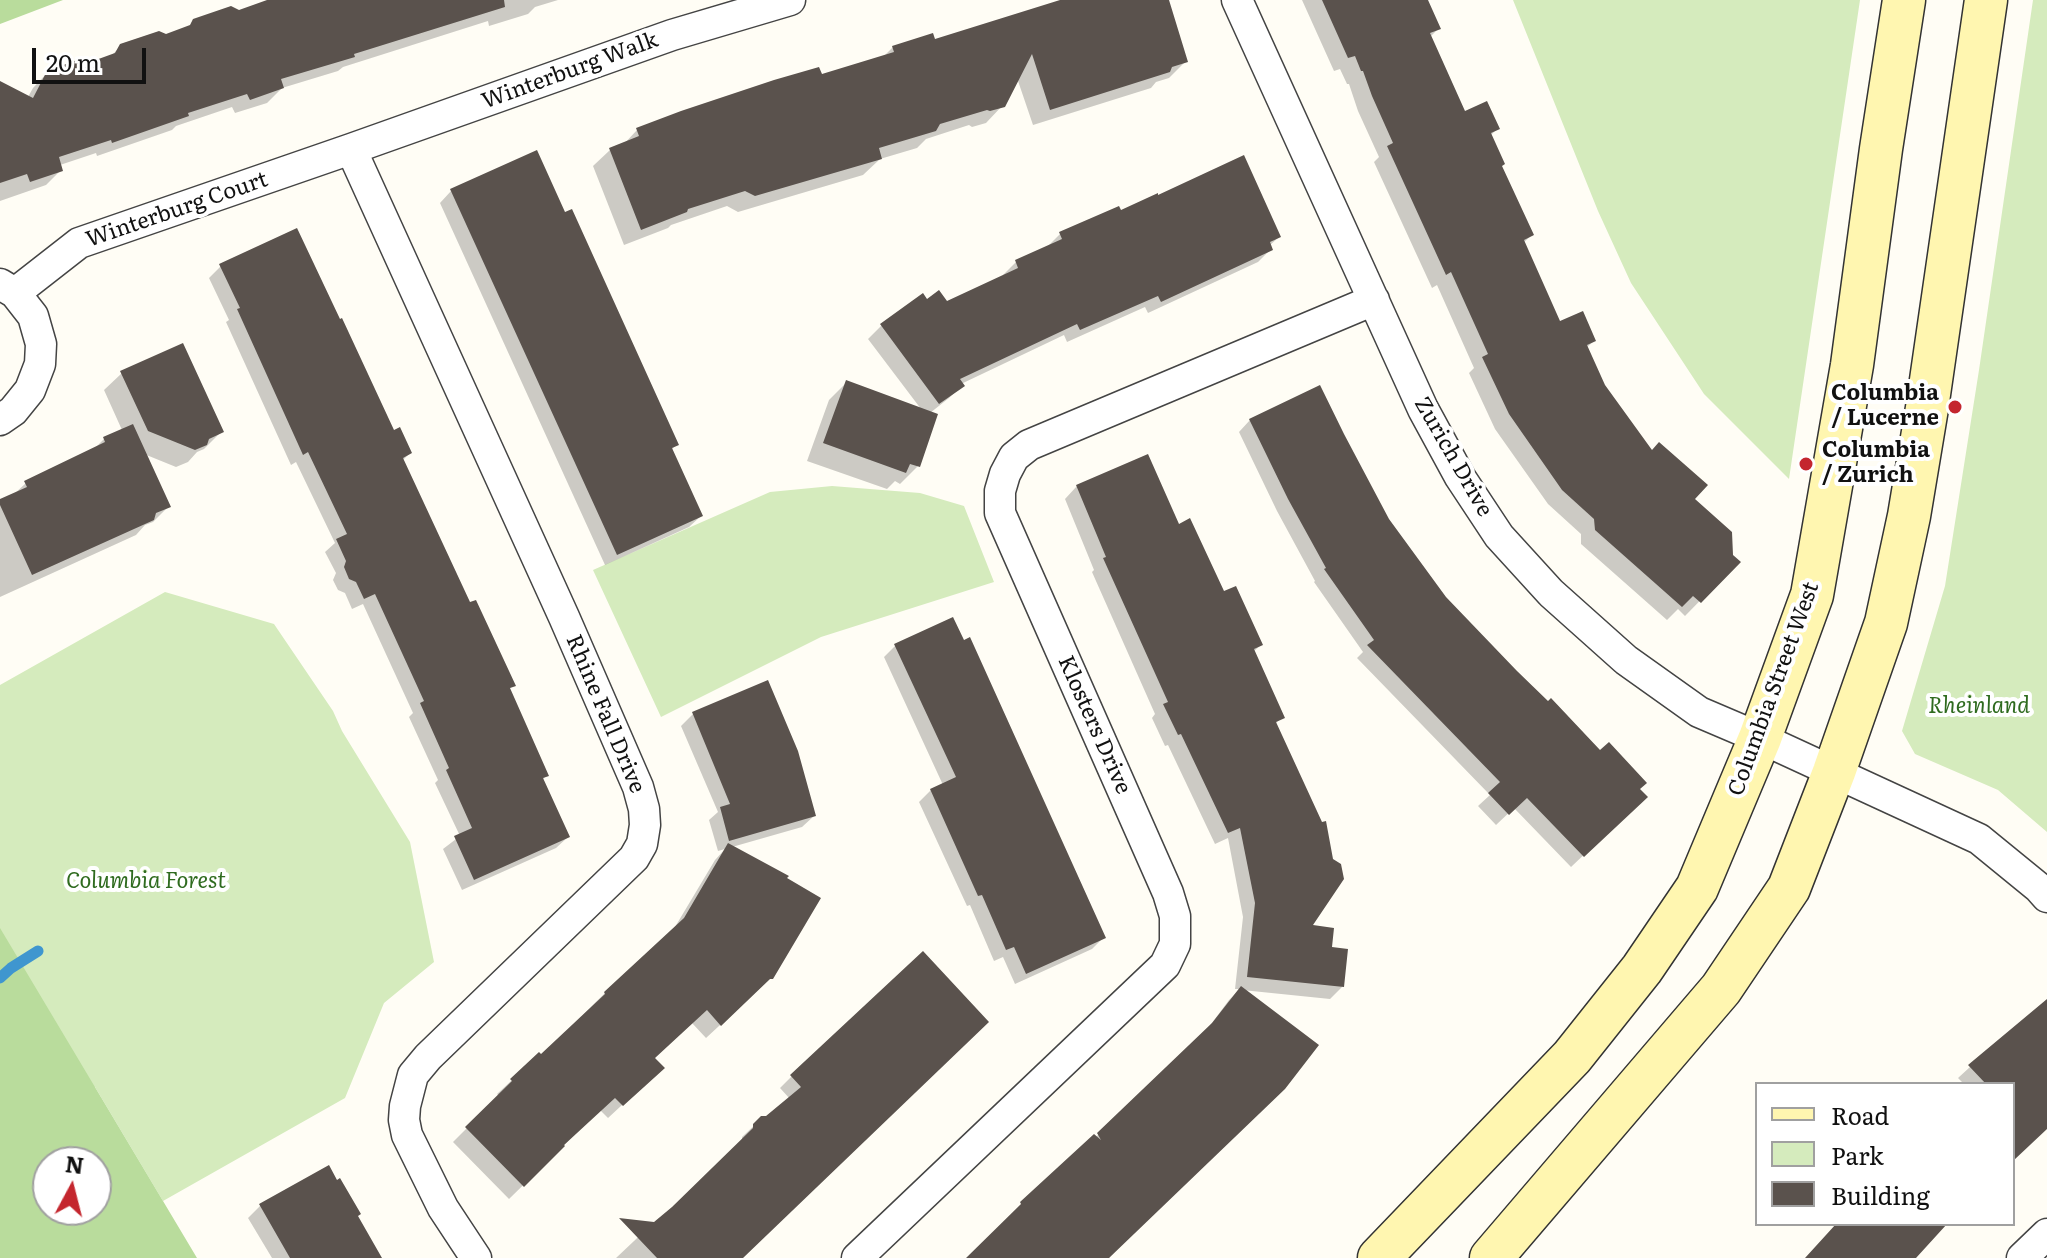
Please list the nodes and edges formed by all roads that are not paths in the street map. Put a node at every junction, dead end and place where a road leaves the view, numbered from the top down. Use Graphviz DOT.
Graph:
graph roads {
  1 [pos="790,0"];
  2 [pos="1237,0"];
  3 [pos="1904,0"];
  4 [pos="1986,0"];
  5 [pos="351,149"];
  6 [pos="8,288"];
  7 [pos="1374,300"];
  8 [pos="0,420"];
  9 [pos="1760,738"];
  10 [pos="1834,772"];
  11 [pos="2047,897"];
  12 [pos="2047,1234"];
  13 [pos="476,1258"];
  14 [pos="857,1258"];
  15 [pos="1379,1258"];
  16 [pos="1491,1258"];
  17 [pos="2022,1258"];
  1 -- 5 [label="street, Winterburg Walk"];
  2 -- 7 [label="street, Zurich Drive"];
  3 -- 9 [label="main road, Columbia Street West"];
  4 -- 10 [label="main road"];
  5 -- 6 [label="street, Winterburg Court"];
  5 -- 13 [label="street, Rhine Fall Drive"];
  6 -- 8 [label="street, Winterburg Court"];
  7 -- 9 [label="street, Zurich Drive"];
  7 -- 14 [label="street, Klosters Drive"];
  9 -- 10 [label="street, Zurich Drive"];
  9 -- 15 [label="main road, Columbia Street West"];
  10 -- 11 [label="street, Zurich Drive"];
  10 -- 16 [label="main road"];
  12 -- 17 [label="street"];
}
